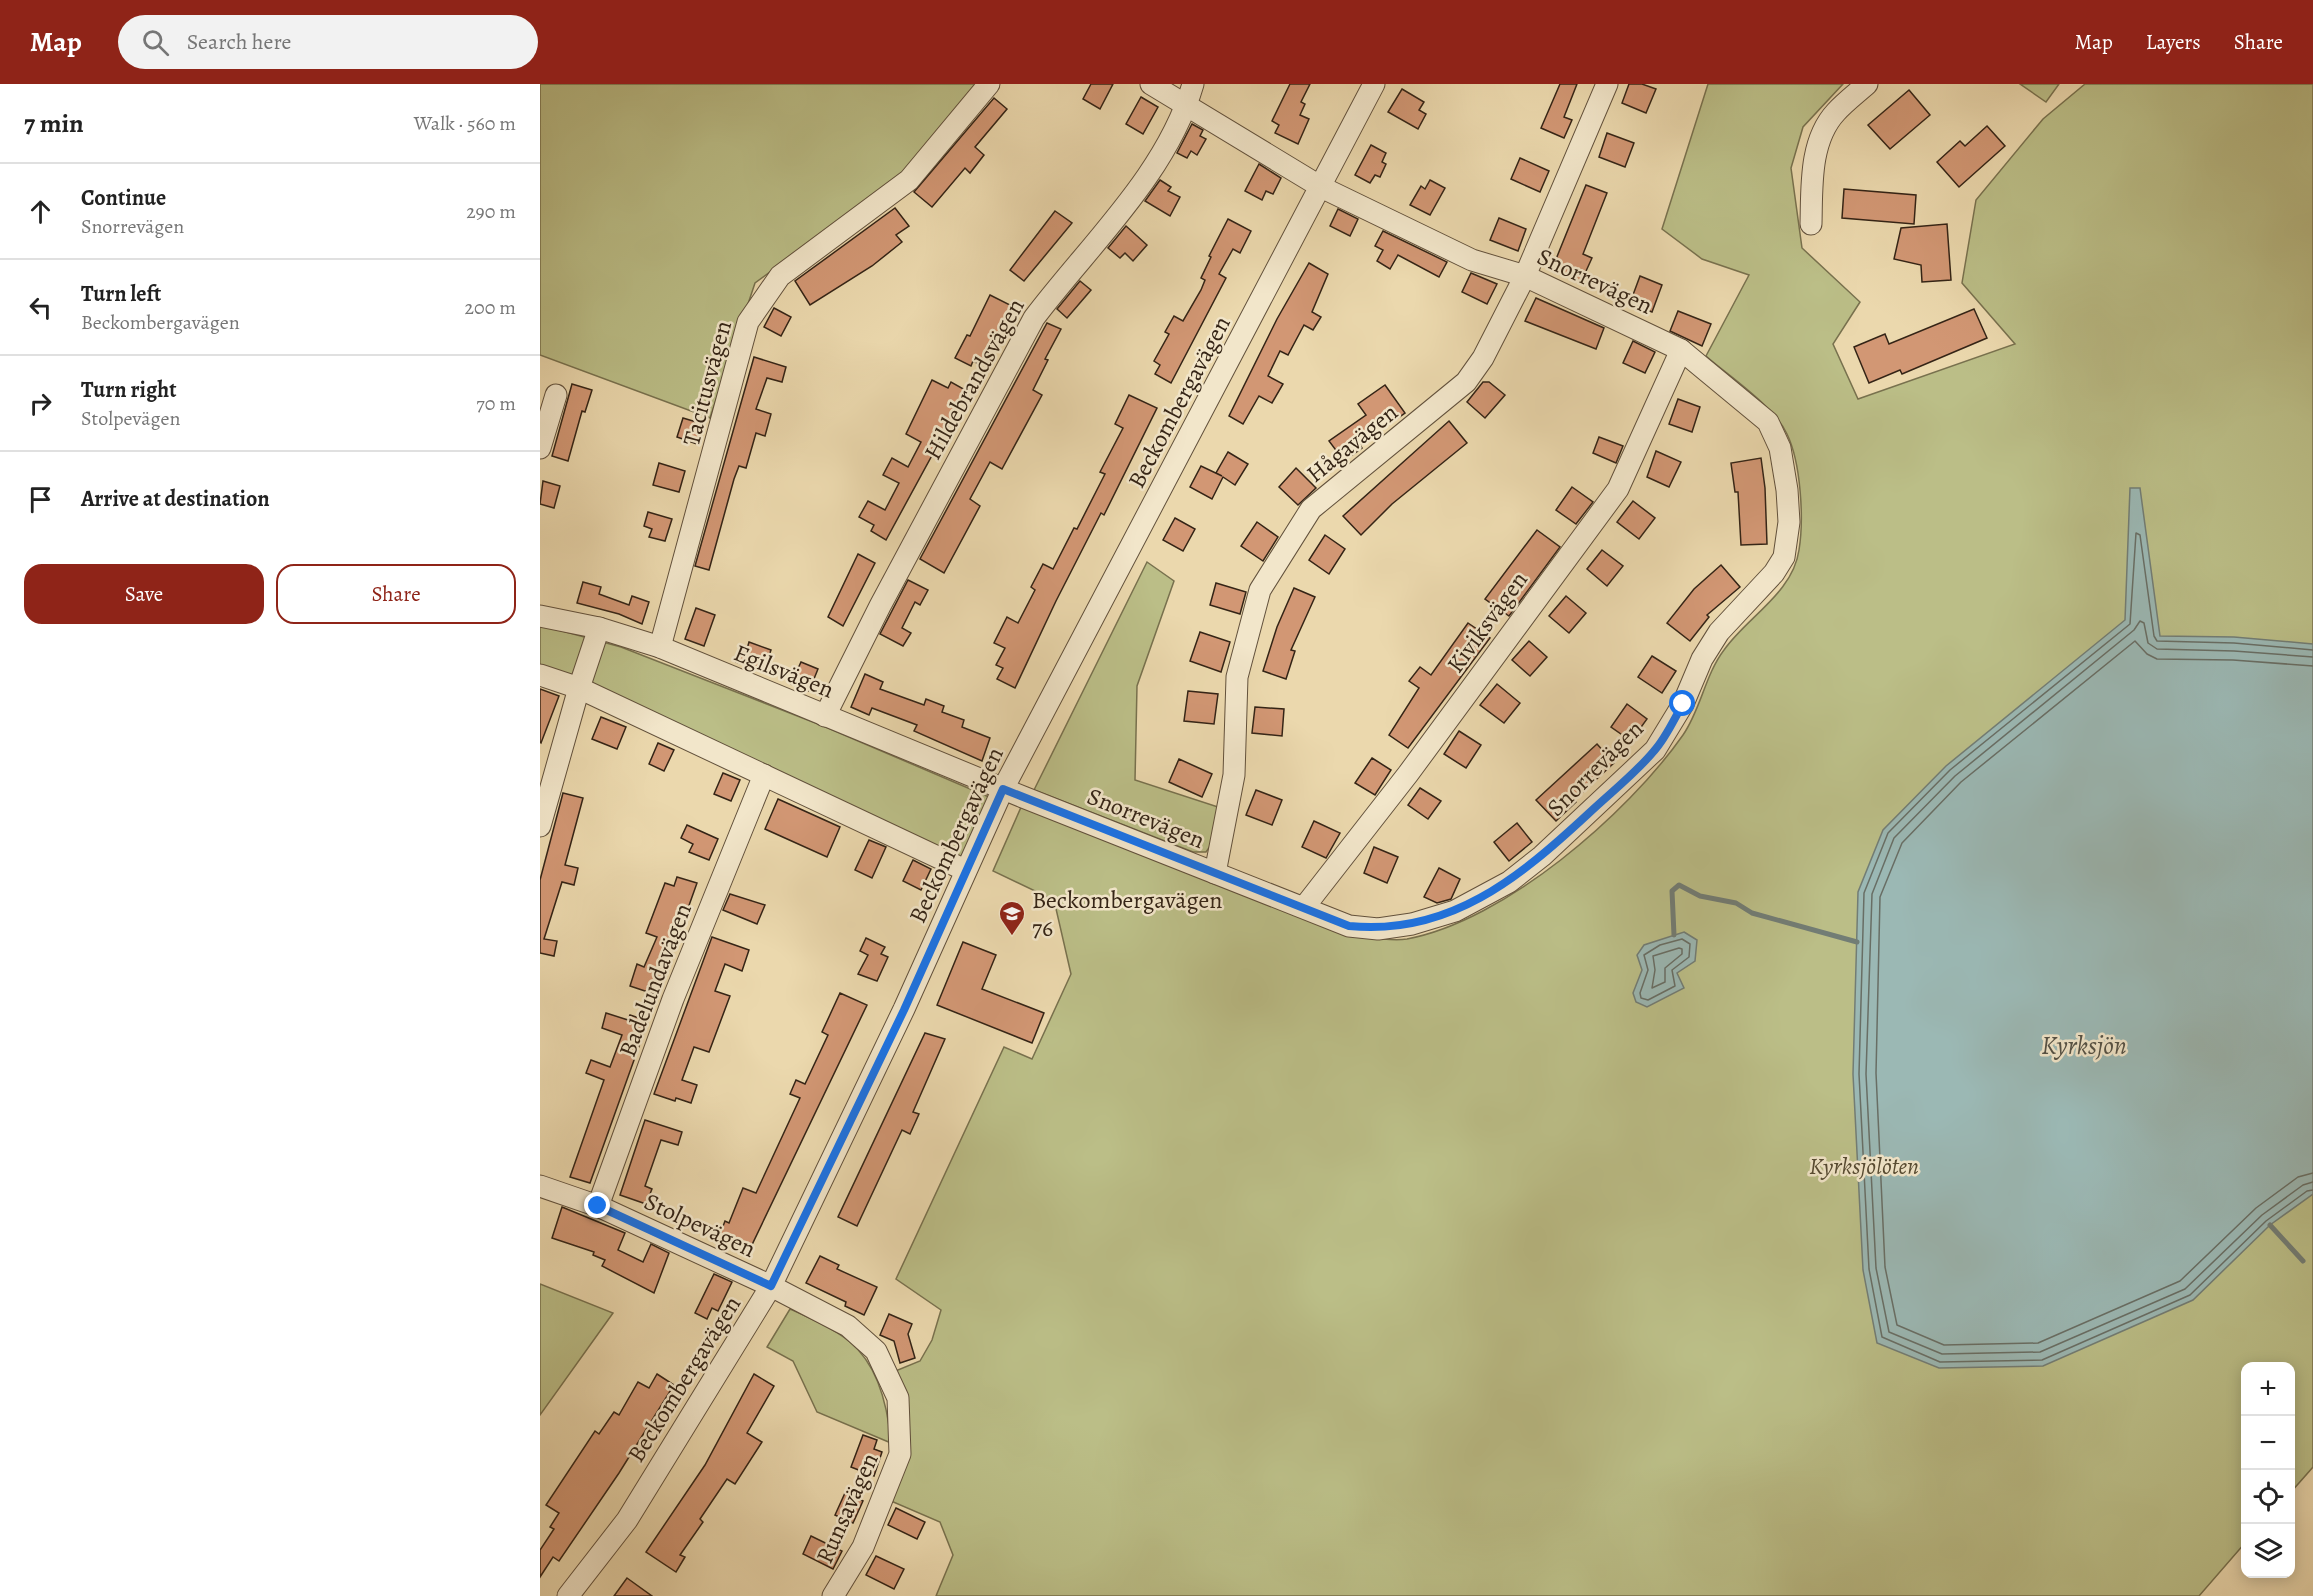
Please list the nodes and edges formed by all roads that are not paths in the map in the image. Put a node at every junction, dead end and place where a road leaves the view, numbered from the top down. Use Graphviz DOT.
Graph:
graph roads {
  1 [pos="989,84"];
  2 [pos="1151,84"];
  3 [pos="1194,84"];
  4 [pos="1374,84"];
  5 [pos="1606,84"];
  6 [pos="1867,84"];
  7 [pos="1187,104"];
  8 [pos="1321,188"];
  9 [pos="1811,224"];
  10 [pos="1526,276"];
  11 [pos="1681,350"];
  12 [pos="556,395"];
  13 [pos="540,447"];
  14 [pos="540,616"];
  15 [pos="599,628"];
  16 [pos="660,647"];
  17 [pos="540,675"];
  18 [pos="579,688"];
  19 [pos="825,716"];
  20 [pos="764,775"];
  21 [pos="1003,789"];
  22 [pos="540,826"];
  23 [pos="965,870"];
  24 [pos="1215,873"];
  25 [pos="1305,906"];
  26 [pos="540,1186"];
  27 [pos="598,1206"];
  28 [pos="771,1286"];
  29 [pos="568,1596"];
  30 [pos="833,1596"];
  1 -- 16 [label="street, Tacitusvägen"];
  2 -- 7 [label="street"];
  3 -- 7 [label="street, Hildebrandsvägen"];
  4 -- 8 [label="street, Beckombergavägen"];
  5 -- 10 [label="street, Hågavägen"];
  6 -- 9 [label="street"];
  7 -- 8 [label="street"];
  7 -- 19 [label="street, Hildebrandsvägen"];
  8 -- 10 [label="street, Snorrevägen"];
  8 -- 21 [label="street, Beckombergavägen"];
  10 -- 11 [label="street, Snorrevägen"];
  10 -- 24 [label="street, Hågavägen"];
  11 -- 25 [label="street, Kiviksvägen"];
  11 -- 25 [label="street, Snorrevägen"];
  12 -- 13 [label="street"];
  14 -- 15 [label="street, Egilsvägen"];
  15 -- 16 [label="street, Egilsvägen"];
  15 -- 18 [label="street"];
  16 -- 19 [label="street, Egilsvägen"];
  17 -- 18 [label="street"];
  18 -- 20 [label="street"];
  18 -- 22 [label="street"];
  19 -- 21 [label="street, Egilsvägen"];
  20 -- 23 [label="street"];
  20 -- 27 [label="street, Badelundavägen"];
  21 -- 23 [label="street, Beckombergavägen"];
  21 -- 24 [label="street, Snorrevägen"];
  23 -- 28 [label="street, Beckombergavägen"];
  24 -- 25 [label="street, Snorrevägen"];
  26 -- 27 [label="street, Stolpevägen"];
  27 -- 28 [label="street, Stolpevägen"];
  28 -- 29 [label="street, Beckombergavägen"];
  28 -- 30 [label="street, Runsavägen"];
}
